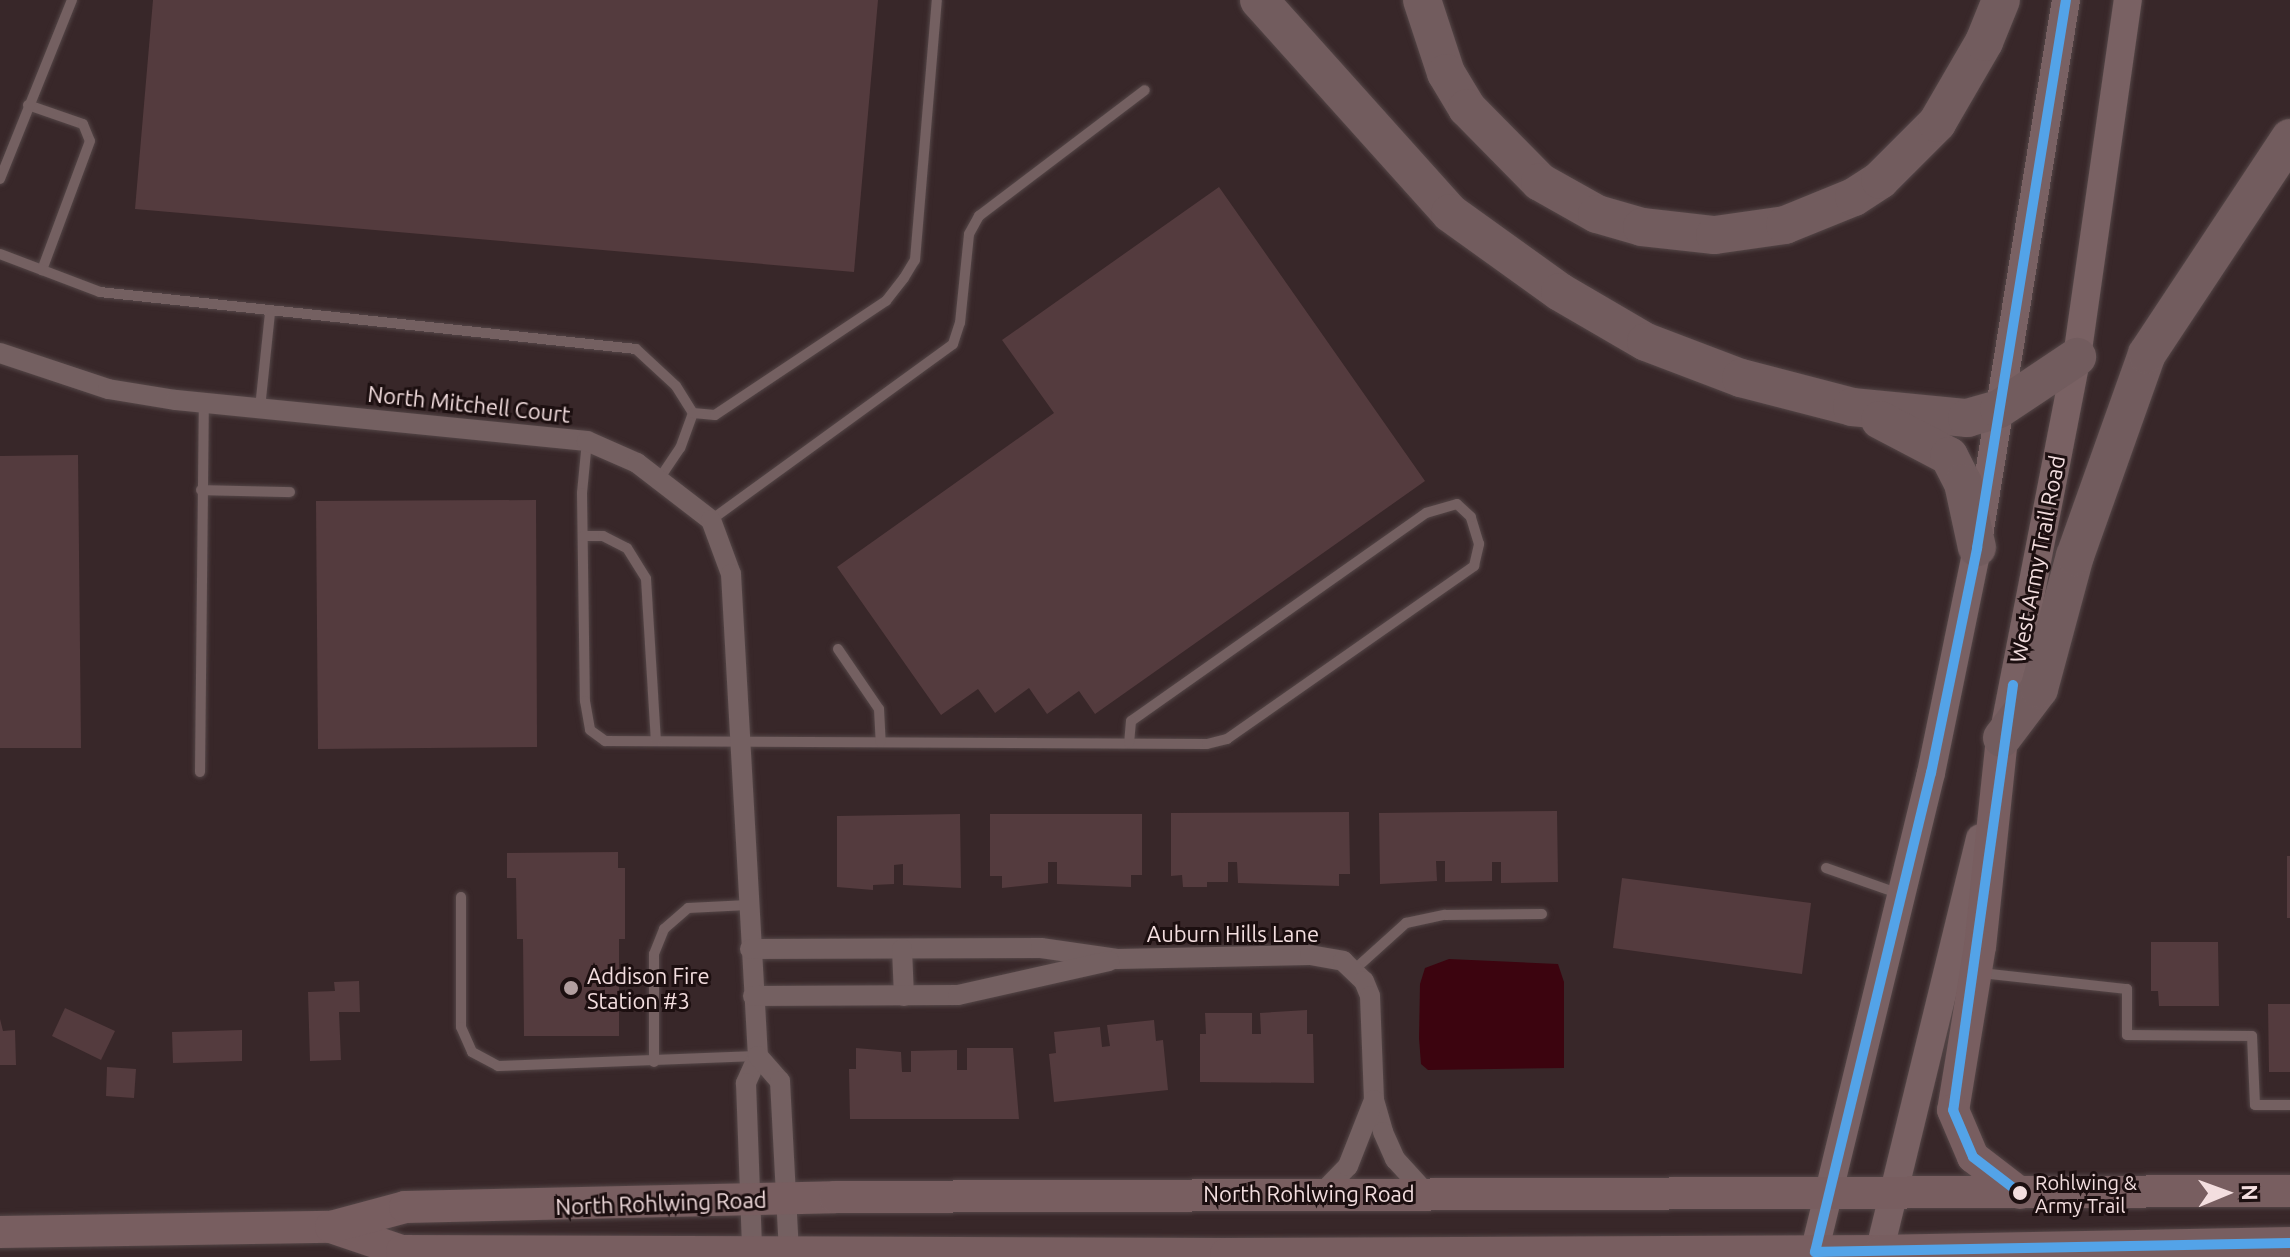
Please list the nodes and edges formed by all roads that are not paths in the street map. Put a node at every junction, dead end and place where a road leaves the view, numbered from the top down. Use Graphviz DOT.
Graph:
graph roads {
  1 [pos="72,0"];
  2 [pos="937,0"];
  3 [pos="1259,0"];
  4 [pos="1422,0"];
  5 [pos="2001,0"];
  6 [pos="2066,0"];
  7 [pos="2128,0"];
  8 [pos="1145,90"];
  9 [pos="28,105"];
  10 [pos="2290,138"];
  11 [pos="0,179"];
  12 [pos="0,254"];
  13 [pos="42,270"];
  14 [pos="270,313"];
  15 [pos="0,353"];
  16 [pos="2077,357"];
  17 [pos="204,402"];
  18 [pos="1852,407"];
  19 [pos="260,408"];
  20 [pos="1999,409"];
  21 [pos="693,413"];
  22 [pos="587,441"];
  23 [pos="659,479"];
  24 [pos="201,490"];
  25 [pos="290,492"];
  26 [pos="711,520"];
  27 [pos="583,536"];
  28 [pos="1977,548"];
  29 [pos="838,649"];
  30 [pos="2002,738"];
  31 [pos="656,741"];
  32 [pos="740,741"];
  33 [pos="881,742"];
  34 [pos="1129,743"];
  35 [pos="200,772"];
  36 [pos="1826,868"];
  37 [pos="1903,895"];
  38 [pos="461,897"];
  39 [pos="748,905"];
  40 [pos="1542,914"];
  41 [pos="750,949"];
  42 [pos="902,949"];
  43 [pos="1117,959"];
  44 [pos="1355,969"];
  45 [pos="1975,972"];
  46 [pos="753,996"];
  47 [pos="904,996"];
  48 [pos="758,1056"];
  49 [pos="654,1062"];
  50 [pos="1374,1100"];
  51 [pos="2290,1105"];
  52 [pos="1895,1191"];
  53 [pos="2290,1191"];
  54 [pos="1322,1193"];
  55 [pos="1829,1193"];
  56 [pos="2020,1193"];
  57 [pos="1427,1194"];
  58 [pos="750,1200"];
  59 [pos="786,1200"];
  60 [pos="331,1227"];
  61 [pos="0,1232"];
  62 [pos="2290,1243"];
  63 [pos="752,1250"];
  64 [pos="789,1250"];
  65 [pos="2157,1251"];
  66 [pos="2034,1253"];
  67 [pos="659,1254"];
  68 [pos="1557,1254"];
  69 [pos="1654,1254"];
  70 [pos="1814,1254"];
  71 [pos="1879,1254"];
  1 -- 9 [label="lane"];
  2 -- 21 [label="lane"];
  3 -- 18 [label="highway"];
  4 -- 5 [label="highway"];
  6 -- 20 [label="main road"];
  7 -- 16 [label="main road, West Army Trail Road"];
  8 -- 26 [label="lane"];
  9 -- 11 [label="lane"];
  9 -- 13 [label="lane"];
  10 -- 30 [label="highway"];
  12 -- 13 [label="lane"];
  13 -- 14 [label="lane"];
  14 -- 19 [label="lane"];
  14 -- 21 [label="lane"];
  15 -- 17 [label="street, North Mitchell Court"];
  16 -- 20 [label="highway"];
  16 -- 30 [label="main road, West Army Trail Road"];
  17 -- 19 [label="street, North Mitchell Court"];
  17 -- 24 [label="lane"];
  18 -- 20 [label="highway"];
  18 -- 28 [label="highway"];
  19 -- 22 [label="street, North Mitchell Court"];
  20 -- 28 [label="main road"];
  21 -- 23 [label="lane"];
  22 -- 23 [label="street, North Mitchell Court"];
  22 -- 27 [label="lane"];
  23 -- 26 [label="street, North Mitchell Court"];
  24 -- 25 [label="lane"];
  24 -- 35 [label="lane"];
  26 -- 32 [label="street"];
  27 -- 31 [label="lane"];
  27 -- 31 [label="lane"];
  28 -- 37 [label="main road"];
  29 -- 33 [label="lane"];
  30 -- 45 [label="main road"];
  30 -- 52 [label="main road, West Army Trail Road"];
  31 -- 32 [label="lane"];
  32 -- 33 [label="lane"];
  32 -- 39 [label="street"];
  33 -- 34 [label="lane"];
  34 -- 34 [label="lane"];
  36 -- 37 [label="lane"];
  37 -- 55 [label="main road"];
  38 -- 49 [label="lane"];
  39 -- 41 [label="street"];
  39 -- 49 [label="lane"];
  40 -- 44 [label="lane"];
  41 -- 42 [label="street, Auburn Hills Lane"];
  41 -- 46 [label="street"];
  42 -- 43 [label="street, Auburn Hills Lane"];
  42 -- 47 [label="street"];
  43 -- 44 [label="street, Auburn Hills Lane"];
  43 -- 47 [label="street, Auburn Hills Lane"];
  44 -- 50 [label="street"];
  45 -- 51 [label="lane"];
  45 -- 56 [label="main road"];
  46 -- 47 [label="street, Auburn Hills Lane"];
  46 -- 48 [label="street"];
  48 -- 49 [label="lane"];
  48 -- 58 [label="street"];
  48 -- 59 [label="street"];
  50 -- 54 [label="street"];
  50 -- 57 [label="street"];
  52 -- 55 [label="main road, North Rohlwing Road"];
  52 -- 56 [label="main road, North Rohlwing Road"];
  52 -- 71 [label="main road, West Army Trail Road"];
  53 -- 56 [label="main road, North Rohlwing Road"];
  54 -- 57 [label="main road, North Rohlwing Road"];
  54 -- 59 [label="main road, North Rohlwing Road"];
  55 -- 57 [label="main road, North Rohlwing Road"];
  55 -- 70 [label="main road"];
  58 -- 59 [label="main road, North Rohlwing Road"];
  58 -- 60 [label="main road, North Rohlwing Road"];
  58 -- 63 [label="street"];
  59 -- 64 [label="street"];
  60 -- 61 [label="main road, North Rohlwing Road"];
  60 -- 67 [label="main road, North Rohlwing Road"];
  62 -- 65 [label="main road, North Rohlwing Road"];
  63 -- 64 [label="main road, North Rohlwing Road"];
  63 -- 67 [label="main road, North Rohlwing Road"];
  64 -- 68 [label="main road, North Rohlwing Road"];
  65 -- 66 [label="main road, North Rohlwing Road"];
  66 -- 71 [label="main road, North Rohlwing Road"];
  68 -- 69 [label="main road, North Rohlwing Road"];
  69 -- 70 [label="main road, North Rohlwing Road"];
  70 -- 71 [label="main road, North Rohlwing Road"];
}
